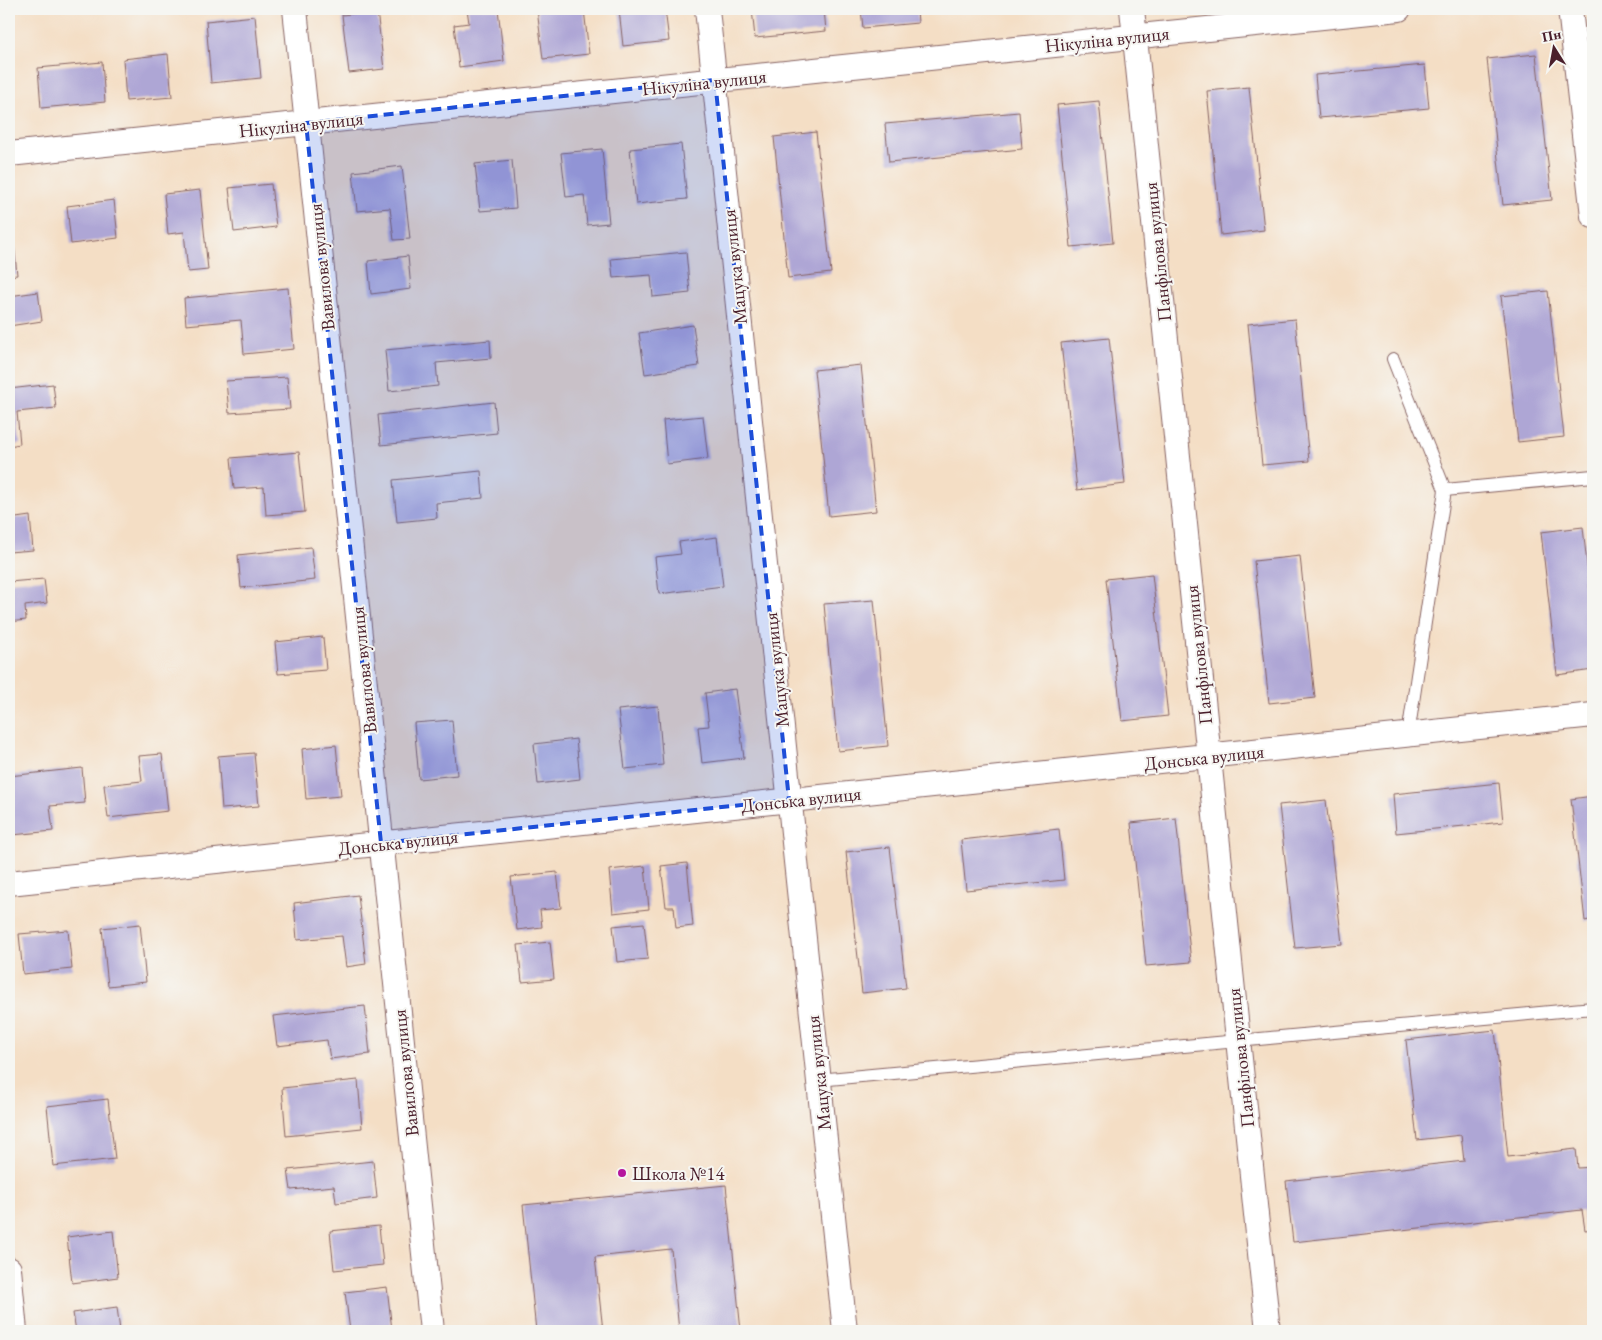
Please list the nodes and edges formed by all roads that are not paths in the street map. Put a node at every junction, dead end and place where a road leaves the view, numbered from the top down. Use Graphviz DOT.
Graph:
graph roads {
  1 [pos="295,9"];
  2 [pos="707,9"];
  3 [pos="1132,9"];
  4 [pos="1399,9"];
  5 [pos="1570,9"];
  6 [pos="1135,36"];
  7 [pos="715,80"];
  8 [pos="306,123"];
  9 [pos="9,154"];
  10 [pos="1593,216"];
  11 [pos="1394,359"];
  12 [pos="1593,476"];
  13 [pos="1446,490"];
  14 [pos="1593,716"];
  15 [pos="1408,735"];
  16 [pos="1209,756"];
  17 [pos="790,800"];
  18 [pos="381,843"];
  19 [pos="9,883"];
  20 [pos="1593,1008"];
  21 [pos="1238,1041"];
  22 [pos="818,1080"];
  23 [pos="9,1269"];
  24 [pos="15,1331"];
  25 [pos="432,1331"];
  26 [pos="845,1331"];
  27 [pos="1268,1331"];
  1 -- 8 [label="street, Вавилова вулиця"];
  2 -- 7 [label="street, Мацука вулиця"];
  3 -- 6 [label="street, Панфілова вулиця"];
  4 -- 6 [label="street, Нікуліна вулиця"];
  5 -- 10 [label="street"];
  6 -- 7 [label="street, Нікуліна вулиця"];
  6 -- 16 [label="street, Панфілова вулиця"];
  7 -- 8 [label="street, Нікуліна вулиця"];
  7 -- 17 [label="street, Мацука вулиця"];
  8 -- 9 [label="street, Нікуліна вулиця"];
  8 -- 18 [label="street, Вавилова вулиця"];
  11 -- 13 [label="lane"];
  12 -- 13 [label="lane"];
  13 -- 15 [label="lane"];
  14 -- 15 [label="street, Донська вулиця"];
  15 -- 16 [label="street, Донська вулиця"];
  16 -- 17 [label="street, Донська вулиця"];
  16 -- 21 [label="street, Панфілова вулиця"];
  17 -- 18 [label="street, Донська вулиця"];
  17 -- 22 [label="street, Мацука вулиця"];
  18 -- 19 [label="street, Донська вулиця"];
  18 -- 25 [label="street, Вавилова вулиця"];
  20 -- 21 [label="lane"];
  21 -- 22 [label="lane"];
  21 -- 27 [label="street, Панфілова вулиця"];
  22 -- 26 [label="street, Мацука вулиця"];
  23 -- 24 [label="street"];
}
